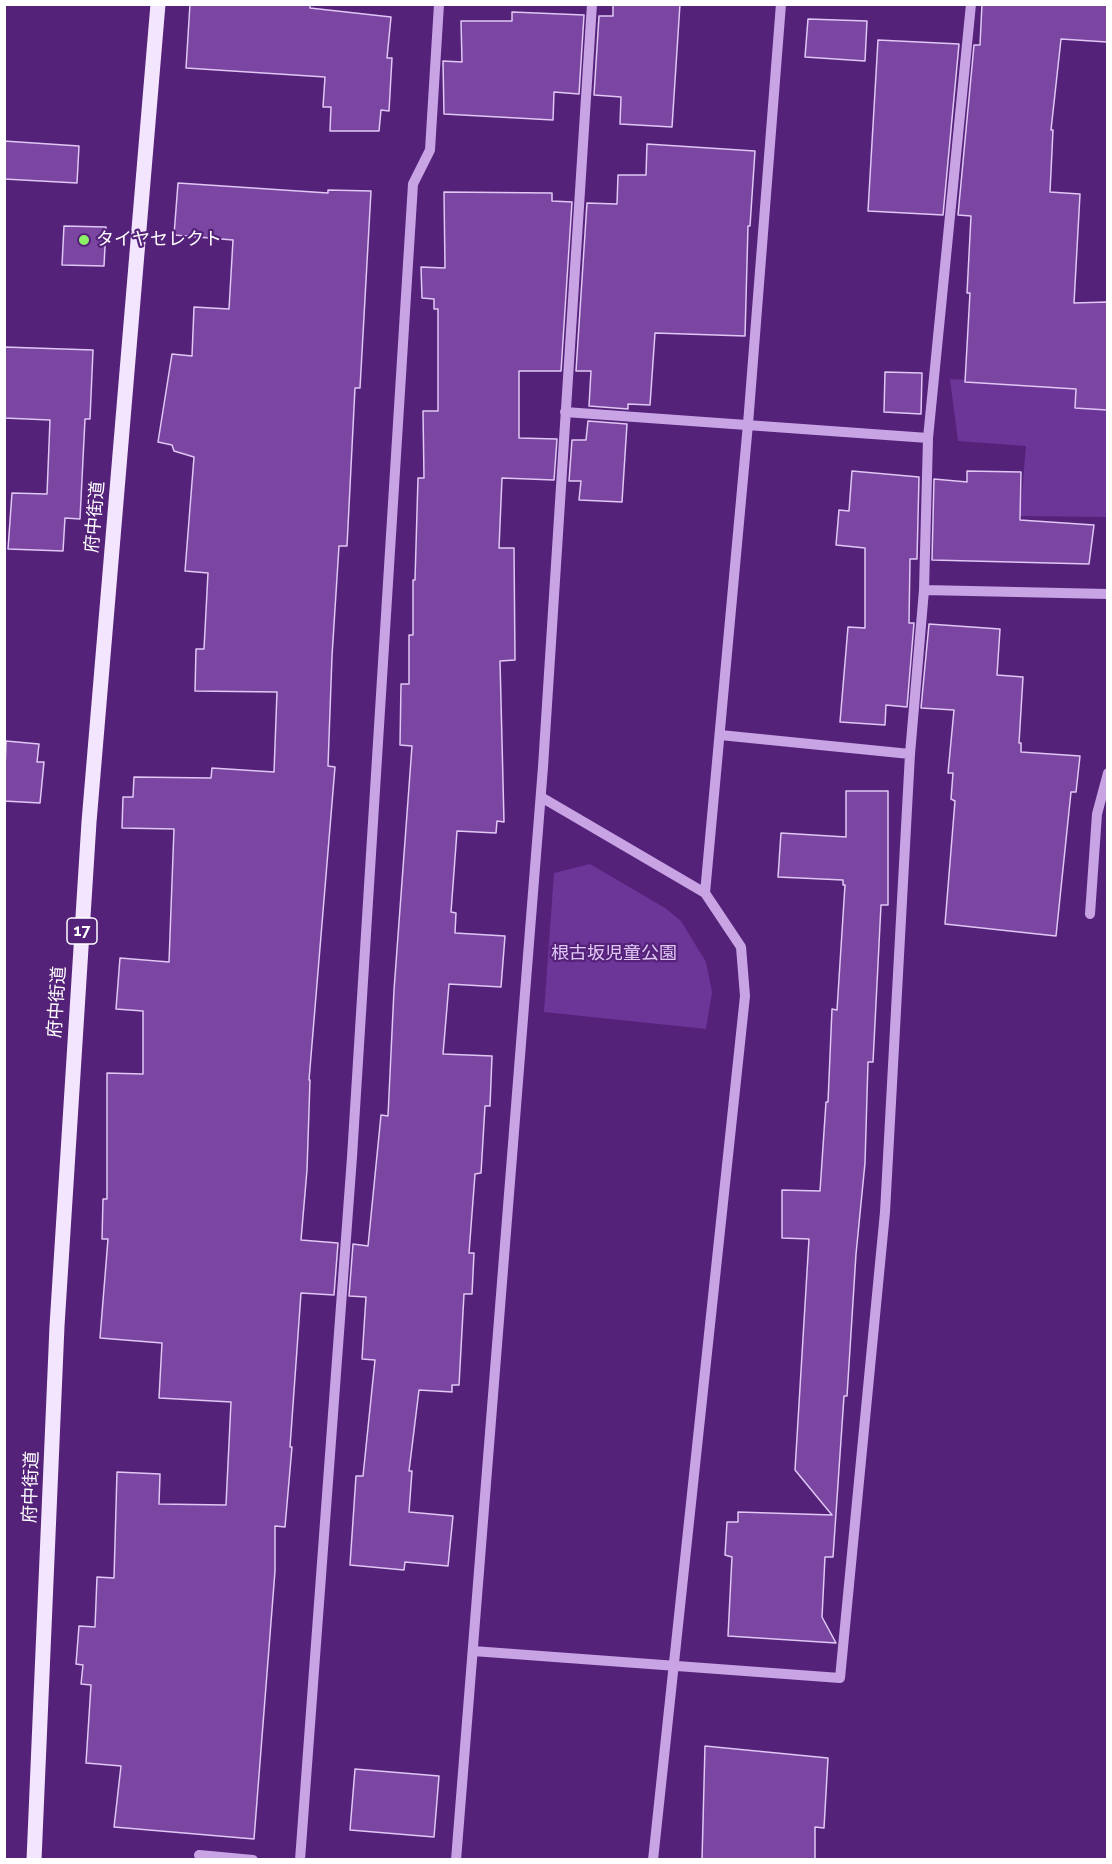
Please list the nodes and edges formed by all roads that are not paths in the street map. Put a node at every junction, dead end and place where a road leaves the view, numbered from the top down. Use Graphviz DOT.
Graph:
graph roads {
  1 [pos="158,4"];
  2 [pos="439,4"];
  3 [pos="592,4"];
  4 [pos="781,4"];
  5 [pos="971,4"];
  6 [pos="565,412"];
  7 [pos="748,424"];
  8 [pos="928,438"];
  9 [pos="924,590"];
  10 [pos="1107,594"];
  11 [pos="720,735"];
  12 [pos="910,754"];
  13 [pos="1107,773"];
  14 [pos="541,797"];
  15 [pos="705,893"];
  16 [pos="1090,914"];
  17 [pos="473,1651"];
  18 [pos="674,1666"];
  19 [pos="199,1855"];
  20 [pos="34,1860"];
  21 [pos="253,1860"];
  22 [pos="300,1860"];
  23 [pos="456,1860"];
  24 [pos="653,1860"];
  1 -- 20 [label="main road, 府中街道 / 17"];
  2 -- 22 [label="street"];
  3 -- 6 [label="street"];
  4 -- 7 [label="street"];
  5 -- 8 [label="street"];
  6 -- 7 [label="street"];
  6 -- 14 [label="street"];
  7 -- 8 [label="street"];
  7 -- 11 [label="street"];
  8 -- 9 [label="street"];
  9 -- 10 [label="street"];
  9 -- 12 [label="street"];
  11 -- 12 [label="street"];
  11 -- 15 [label="street"];
  12 -- 18 [label="street"];
  13 -- 16 [label="street"];
  14 -- 15 [label="street"];
  14 -- 17 [label="street"];
  15 -- 18 [label="street"];
  17 -- 18 [label="street"];
  17 -- 23 [label="street"];
  18 -- 24 [label="street"];
  19 -- 21 [label="street"];
}
